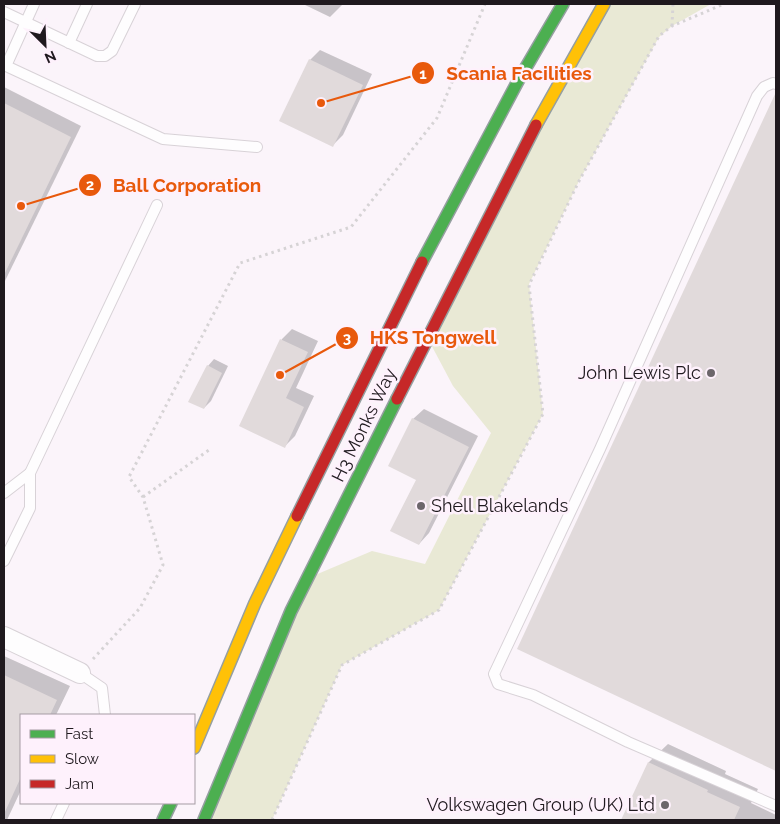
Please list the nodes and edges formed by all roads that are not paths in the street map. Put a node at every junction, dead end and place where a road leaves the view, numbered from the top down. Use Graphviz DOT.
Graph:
graph roads {
  1 [pos="34,4"];
  2 [pos="87,4"];
  3 [pos="135,4"];
  4 [pos="563,4"];
  5 [pos="604,4"];
  6 [pos="4,12"];
  7 [pos="26,23"];
  8 [pos="69,43"];
  9 [pos="5,66"];
  10 [pos="776,84"];
  11 [pos="257,147"];
  12 [pos="158,205"];
  13 [pos="30,472"];
  14 [pos="4,492"];
  15 [pos="4,561"];
  16 [pos="4,637"];
  17 [pos="80,673"];
  18 [pos="106,714"];
  19 [pos="195,746"];
  20 [pos="64,804"];
  21 [pos="171,804"];
  22 [pos="776,806"];
  23 [pos="56,820"];
  24 [pos="164,820"];
  25 [pos="204,820"];
  1 -- 7 [label="lane"];
  2 -- 8 [label="lane"];
  3 -- 8 [label="lane"];
  4 -- 19 [label="main road, H3 Monks Way"];
  5 -- 25 [label="main road, H3 Monks Way"];
  6 -- 7 [label="lane"];
  7 -- 8 [label="lane"];
  7 -- 9 [label="lane"];
  9 -- 11 [label="lane"];
  10 -- 22 [label="lane"];
  12 -- 13 [label="lane"];
  13 -- 14 [label="lane"];
  13 -- 15 [label="lane"];
  16 -- 17 [label="street"];
  17 -- 18 [label="lane"];
  20 -- 23 [label="lane"];
  21 -- 24 [label="main road"];
}
